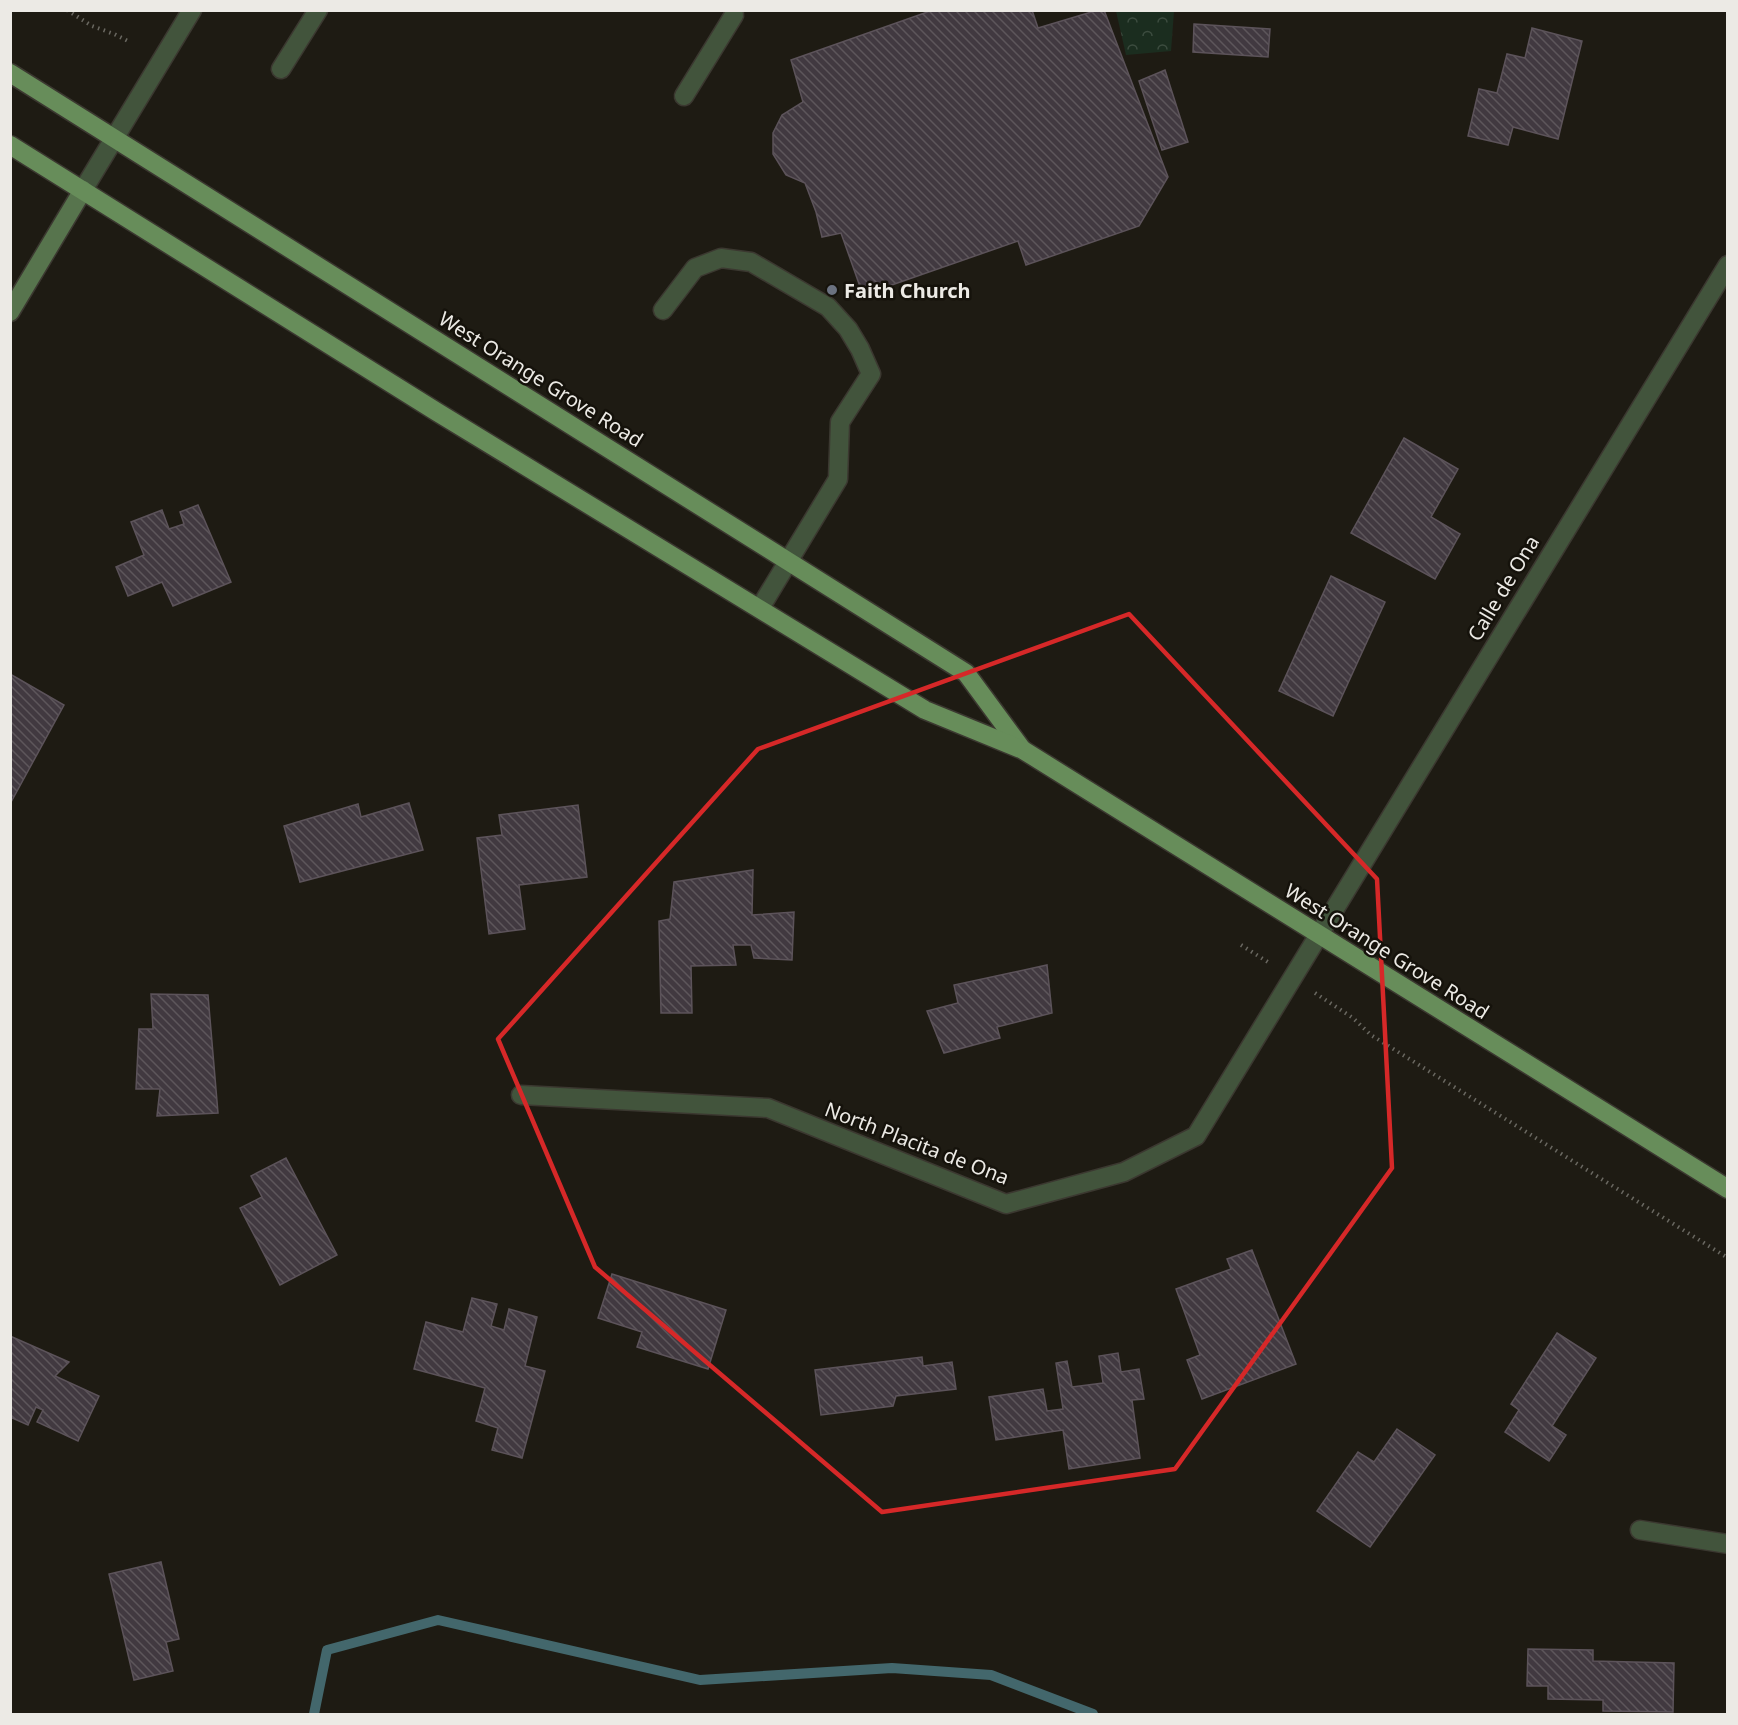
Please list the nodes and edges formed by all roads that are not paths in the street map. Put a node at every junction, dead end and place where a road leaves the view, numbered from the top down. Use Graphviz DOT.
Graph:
graph roads {
  1 [pos="192,10"];
  2 [pos="318,10"];
  3 [pos="734,15"];
  4 [pos="281,69"];
  5 [pos="10,73"];
  6 [pos="684,96"];
  7 [pos="115,138"];
  8 [pos="10,144"];
  9 [pos="83,190"];
  10 [pos="1728,265"];
  11 [pos="663,310"];
  12 [pos="10,312"];
  13 [pos="788,561"];
  14 [pos="760,608"];
  15 [pos="1023,750"];
  16 [pos="1317,934"];
  17 [pos="521,1095"];
  18 [pos="1728,1189"];
  19 [pos="1640,1530"];
  20 [pos="1728,1544"];
  1 -- 7 [label="street"];
  2 -- 4 [label="street"];
  3 -- 6 [label="street"];
  5 -- 7 [label="main road, West Orange Grove Road"];
  7 -- 9 [label="street"];
  7 -- 13 [label="main road, West Orange Grove Road"];
  8 -- 9 [label="main road, West Orange Grove Road"];
  9 -- 12 [label="street"];
  9 -- 14 [label="main road, West Orange Grove Road"];
  10 -- 16 [label="street, Calle de Ona"];
  11 -- 13 [label="street"];
  13 -- 14 [label="street"];
  13 -- 15 [label="main road, West Orange Grove Road"];
  14 -- 15 [label="main road, West Orange Grove Road"];
  15 -- 16 [label="main road, West Orange Grove Road"];
  16 -- 17 [label="street, North Placita de Ona"];
  16 -- 18 [label="main road, West Orange Grove Road"];
  19 -- 20 [label="street"];
}
